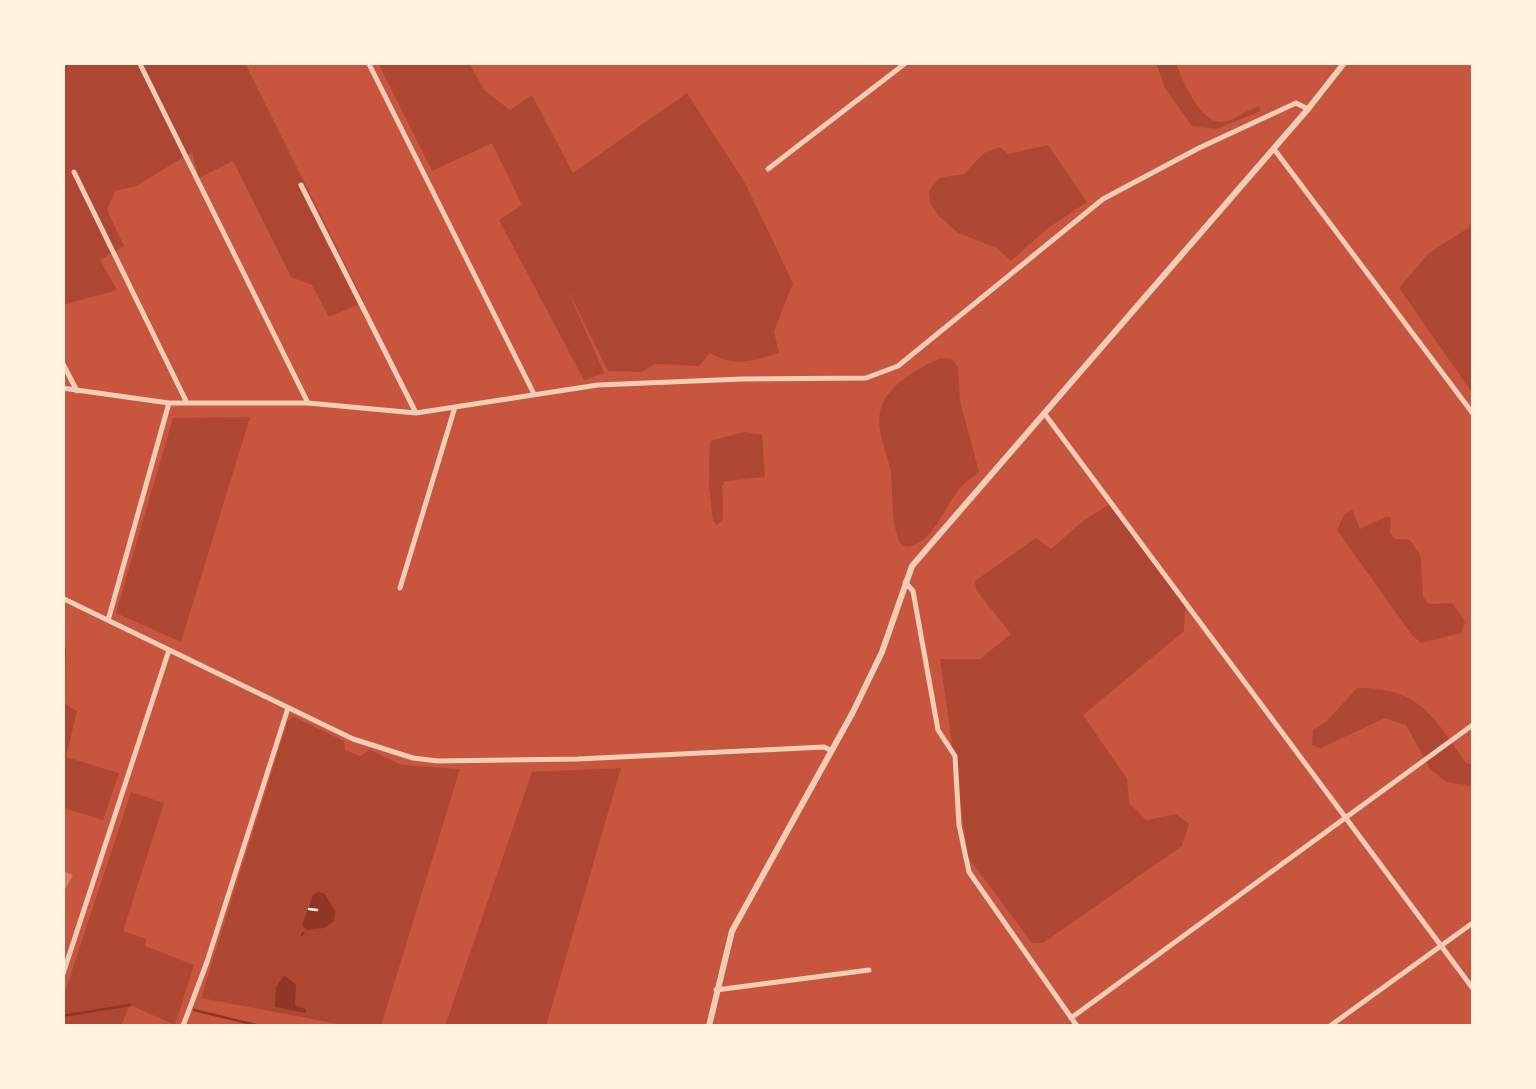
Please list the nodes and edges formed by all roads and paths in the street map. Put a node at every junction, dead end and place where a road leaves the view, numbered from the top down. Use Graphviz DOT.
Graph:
graph roads {
  1 [pos="139,62"];
  2 [pos="368,62"];
  3 [pos="907,62"];
  4 [pos="1344,62"];
  5 [pos="1308,109"];
  6 [pos="1274,148"];
  7 [pos="768,169"];
  8 [pos="74,172"];
  9 [pos="301,185"];
  10 [pos="62,362"];
  11 [pos="62,388"];
  12 [pos="77,391"];
  13 [pos="534,394"];
  14 [pos="169,403"];
  15 [pos="308,403"];
  16 [pos="188,404"];
  17 [pos="456,407"];
  18 [pos="416,412"];
  19 [pos="1044,413"];
  20 [pos="1474,415"];
  21 [pos="905,582"];
  22 [pos="400,588"];
  23 [pos="62,598"];
  24 [pos="108,618"];
  25 [pos="169,650"];
  26 [pos="288,708"];
  27 [pos="1474,724"];
  28 [pos="832,751"];
  29 [pos="1344,818"];
  30 [pos="309,909"];
  31 [pos="316,910"];
  32 [pos="1474,922"];
  33 [pos="1440,945"];
  34 [pos="870,970"];
  35 [pos="62,977"];
  36 [pos="716,990"];
  37 [pos="1474,990"];
  38 [pos="1071,1018"];
  39 [pos="183,1026"];
  40 [pos="709,1026"];
  41 [pos="1076,1026"];
  42 [pos="1330,1026"];
  1 -- 15 [label="street"];
  2 -- 13 [label="street"];
  3 -- 7 [label="street"];
  4 -- 5 [label="street"];
  5 -- 6 [label="street"];
  5 -- 13 [label="street"];
  6 -- 19 [label="street"];
  6 -- 20 [label="street"];
  8 -- 16 [label="street"];
  9 -- 18 [label="street"];
  10 -- 12 [label="street"];
  11 -- 12 [label="street"];
  12 -- 14 [label="street"];
  13 -- 17 [label="street"];
  14 -- 16 [label="street"];
  14 -- 24 [label="street"];
  15 -- 16 [label="street"];
  15 -- 18 [label="street"];
  17 -- 18 [label="street"];
  17 -- 22 [label="street"];
  19 -- 21 [label="street"];
  19 -- 29 [label="street"];
  21 -- 28 [label="street"];
  21 -- 38 [label="street"];
  23 -- 24 [label="street"];
  24 -- 25 [label="street"];
  25 -- 26 [label="street"];
  25 -- 35 [label="street"];
  26 -- 28 [label="street"];
  26 -- 39 [label="street"];
  27 -- 29 [label="street"];
  28 -- 36 [label="street"];
  29 -- 33 [label="street"];
  29 -- 38 [label="street"];
  30 -- 31 [label="path"];
  32 -- 33 [label="street"];
  33 -- 37 [label="street"];
  33 -- 42 [label="street"];
  34 -- 36 [label="street"];
  36 -- 40 [label="street"];
  38 -- 41 [label="street"];
}
